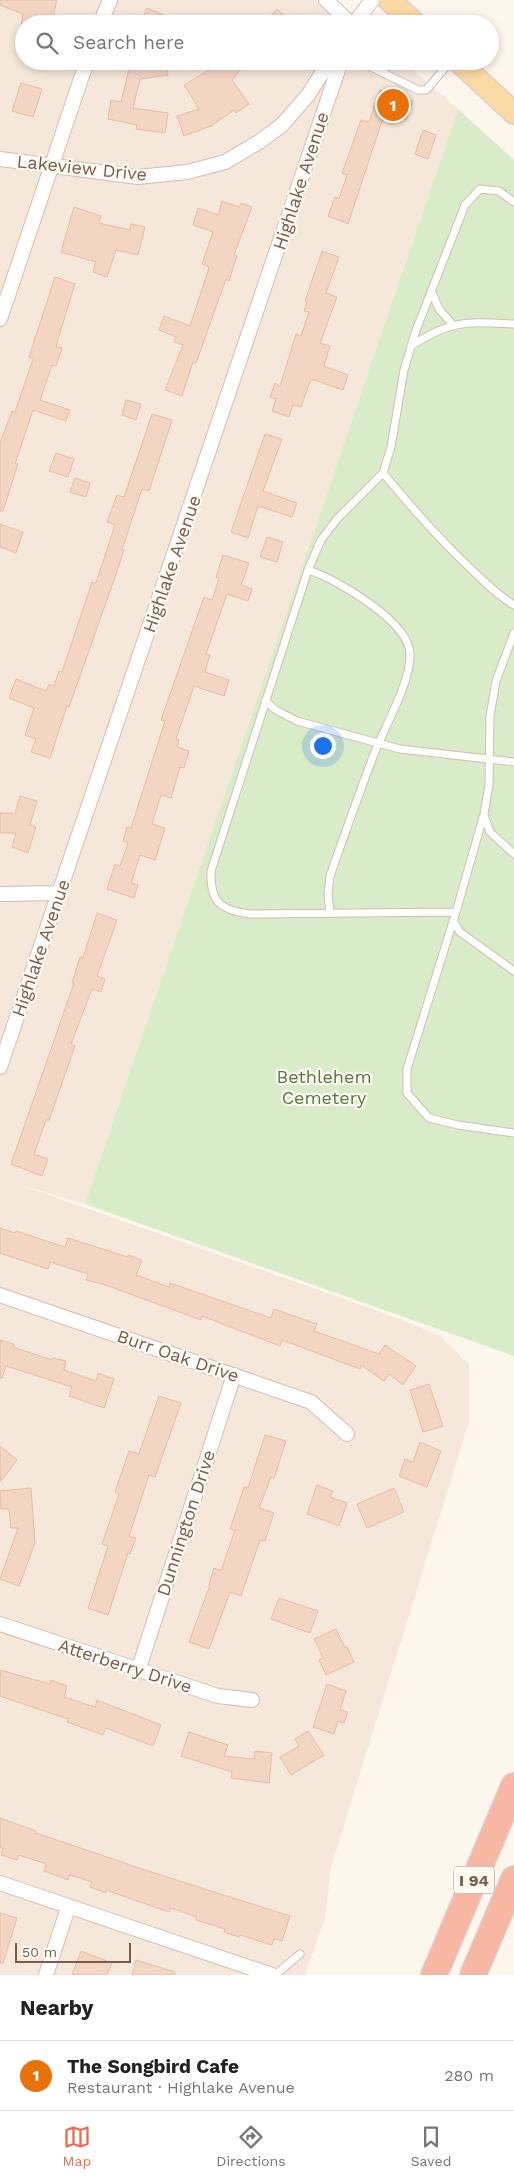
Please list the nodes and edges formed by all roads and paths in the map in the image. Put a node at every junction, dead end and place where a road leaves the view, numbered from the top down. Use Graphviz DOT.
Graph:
graph roads {
  1 [pos="110,0"];
  2 [pos="326,0"];
  3 [pos="372,0"];
  4 [pos="389,0"];
  5 [pos="104,15"];
  6 [pos="342,15"];
  7 [pos="360,15"];
  8 [pos="406,15"];
  9 [pos="84,70"];
  10 [pos="324,70"];
  11 [pos="338,70"];
  12 [pos="377,70"];
  13 [pos="443,70"];
  14 [pos="468,70"];
  15 [pos="514,113"];
  16 [pos="0,159"];
  17 [pos="52,166"];
  18 [pos="514,202"];
  19 [pos="432,293"];
  20 [pos="0,319"];
  21 [pos="514,324"];
  22 [pos="453,325"];
  23 [pos="411,346"];
  24 [pos="383,473"];
  25 [pos="308,570"];
  26 [pos="514,605"];
  27 [pos="514,633"];
  28 [pos="265,701"];
  29 [pos="378,743"];
  30 [pos="489,760"];
  31 [pos="514,762"];
  32 [pos="484,814"];
  33 [pos="514,854"];
  34 [pos="60,893"];
  35 [pos="0,894"];
  36 [pos="456,912"];
  37 [pos="330,913"];
  38 [pos="454,921"];
  39 [pos="514,970"];
  40 [pos="0,1067"];
  41 [pos="514,1133"];
  42 [pos="0,1295"];
  43 [pos="234,1375"];
  44 [pos="347,1434"];
  45 [pos="0,1624"];
  46 [pos="138,1671"];
  47 [pos="252,1700"];
  48 [pos="514,1786"];
  49 [pos="514,1879"];
  50 [pos="0,1883"];
  51 [pos="68,1908"];
  52 [pos="300,1954"];
  53 [pos="46,1975"];
  54 [pos="273,1975"];
  55 [pos="434,1975"];
  56 [pos="473,1975"];
  1 -- 5 [label="street"];
  2 -- 6 [label="street"];
  3 -- 7 [label="street"];
  4 -- 8 [label="main road"];
  9 -- 17 [label="street"];
  10 -- 17 [label="street, Lakeview Drive"];
  11 -- 34 [label="street, Highlake Avenue"];
  12 -- 13 [label="lane"];
  14 -- 15 [label="main road"];
  16 -- 17 [label="street, Lakeview Drive"];
  17 -- 20 [label="street"];
  18 -- 19 [label="lane"];
  19 -- 22 [label="lane"];
  19 -- 23 [label="lane"];
  21 -- 22 [label="lane"];
  22 -- 23 [label="lane"];
  23 -- 24 [label="lane"];
  24 -- 25 [label="lane"];
  24 -- 26 [label="lane"];
  25 -- 28 [label="lane"];
  25 -- 29 [label="lane"];
  27 -- 30 [label="lane"];
  28 -- 29 [label="lane"];
  28 -- 37 [label="lane"];
  29 -- 30 [label="lane"];
  29 -- 37 [label="lane"];
  30 -- 31 [label="lane"];
  30 -- 32 [label="lane"];
  32 -- 33 [label="lane"];
  32 -- 36 [label="lane"];
  34 -- 35 [label="street"];
  34 -- 40 [label="street, Highlake Avenue"];
  36 -- 37 [label="lane"];
  36 -- 38 [label="lane"];
  38 -- 39 [label="lane"];
  38 -- 41 [label="lane"];
  42 -- 43 [label="street, Burr Oak Drive"];
  43 -- 44 [label="street, Burr Oak Drive"];
  43 -- 46 [label="street, Dunnington Drive"];
  45 -- 46 [label="street, Atterberry Drive"];
  46 -- 47 [label="street, Atterberry Drive"];
  48 -- 55 [label="highway, I 94"];
  49 -- 56 [label="highway, I 94"];
  50 -- 51 [label="street"];
  51 -- 53 [label="street"];
  51 -- 54 [label="street"];
  52 -- 54 [label="lane"];
}
